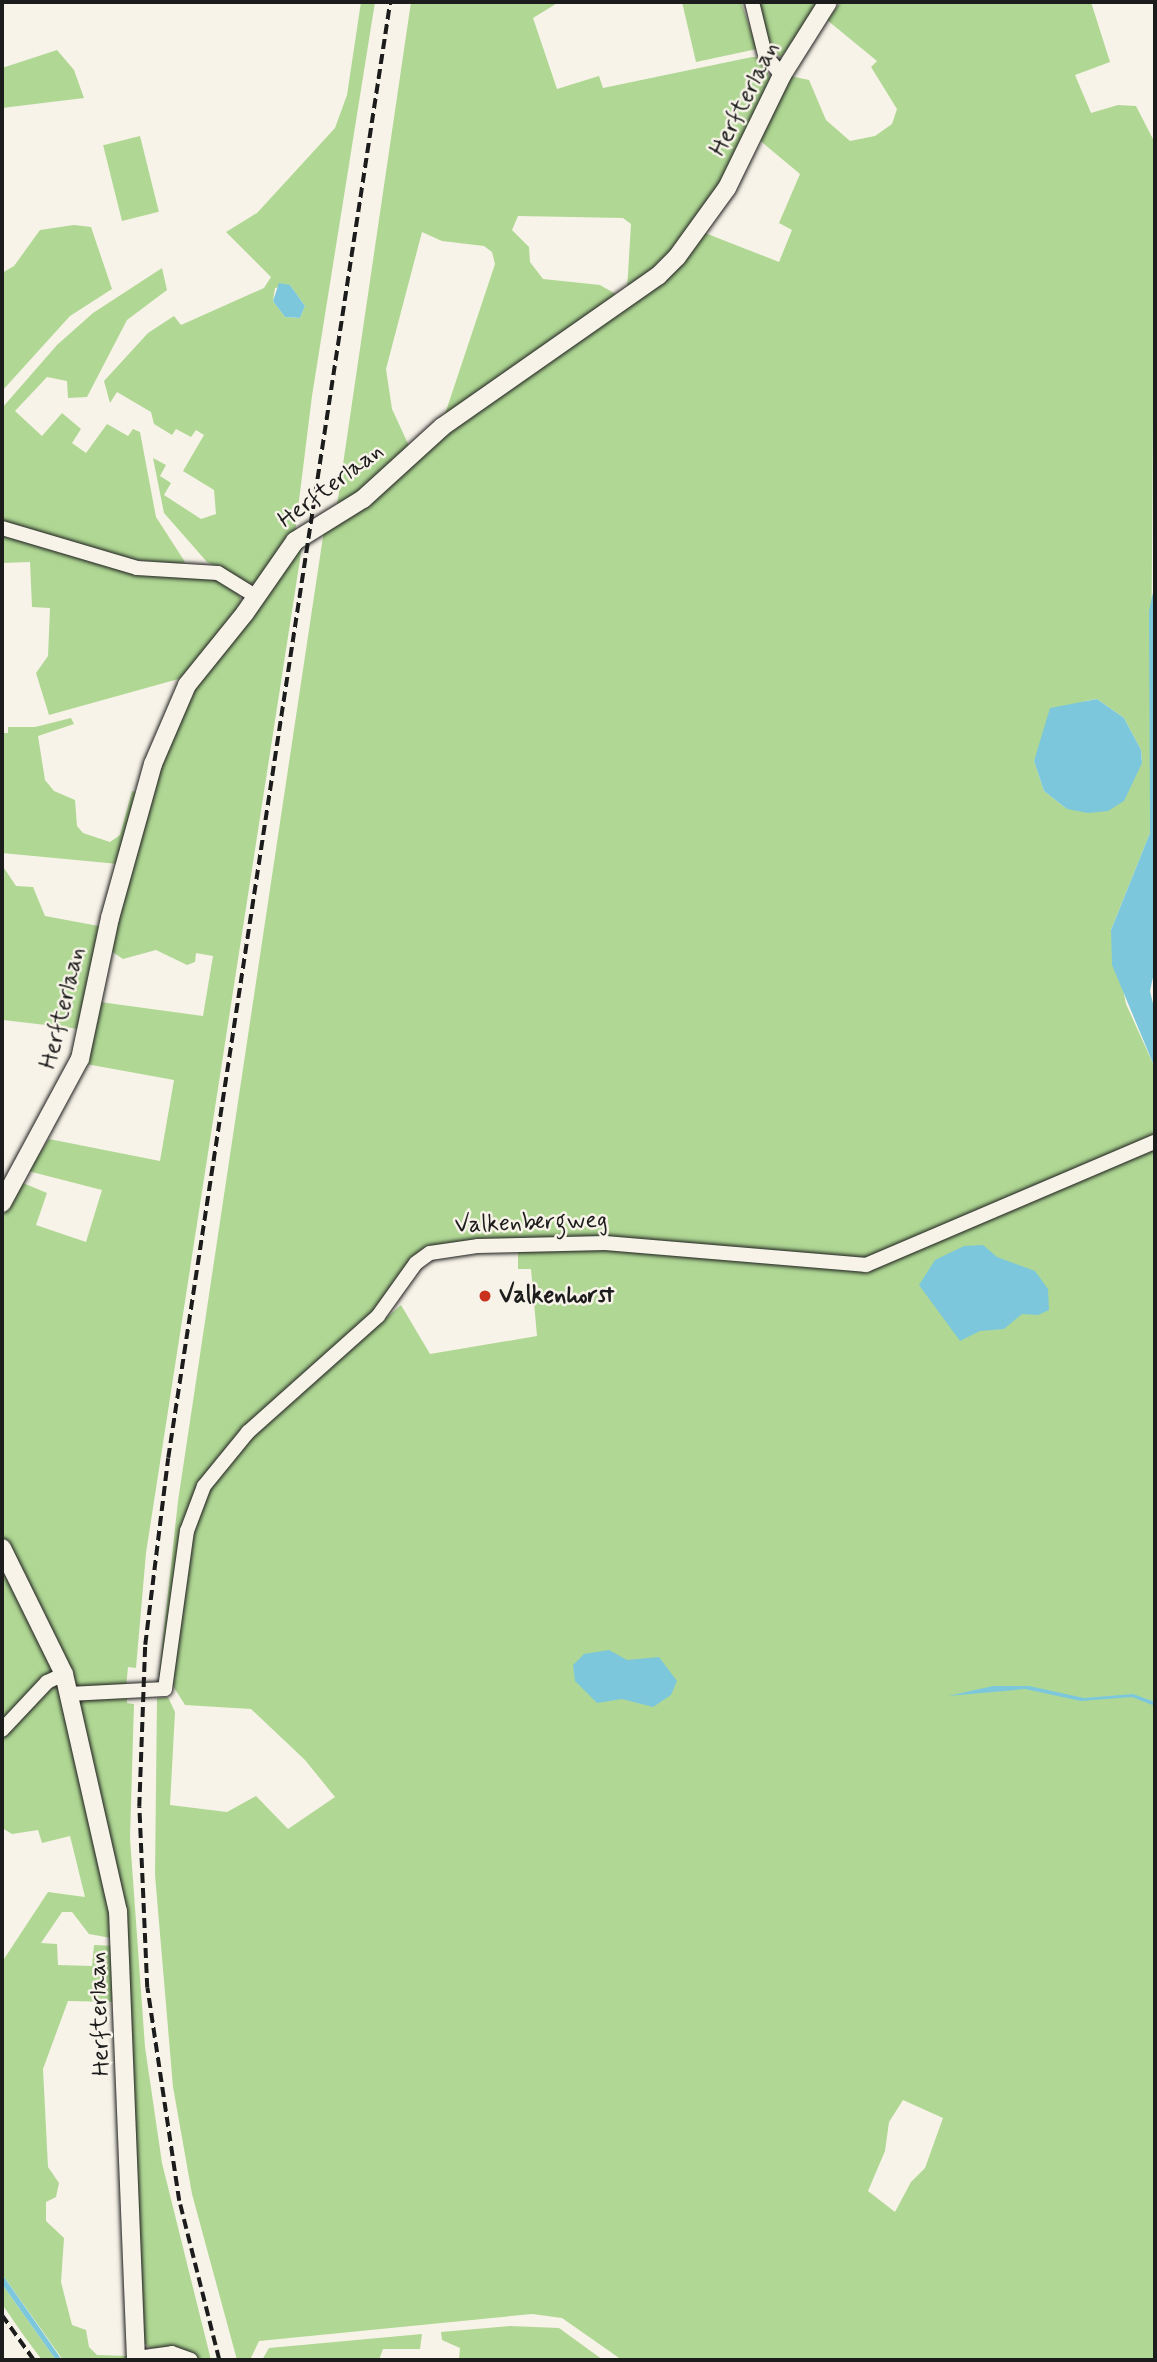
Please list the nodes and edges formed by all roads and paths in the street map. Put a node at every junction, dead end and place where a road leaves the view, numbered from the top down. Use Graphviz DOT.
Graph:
graph roads {
  1 [pos="752,2"];
  2 [pos="828,2"];
  3 [pos="782,75"];
  4 [pos="2,528"];
  5 [pos="257,597"];
  6 [pos="1155,1142"];
  7 [pos="2,1203"];
  8 [pos="2,1548"];
  9 [pos="64,1674"];
  10 [pos="69,1694"];
  11 [pos="2,1730"];
  12 [pos="137,2359"];
  13 [pos="191,2360"];
  1 -- 3 [label="street"];
  2 -- 3 [label="street, Herfterlaan"];
  3 -- 5 [label="street, Herfterlaan"];
  4 -- 5 [label="street"];
  5 -- 7 [label="street, Herfterlaan"];
  6 -- 10 [label="street, Valkenbergweg"];
  8 -- 9 [label="street, Herfterlaan"];
  9 -- 10 [label="street, Herfterlaan"];
  9 -- 11 [label="street"];
  10 -- 12 [label="street, Herfterlaan"];
  12 -- 13 [label="street, Herfterlaan"];
}
